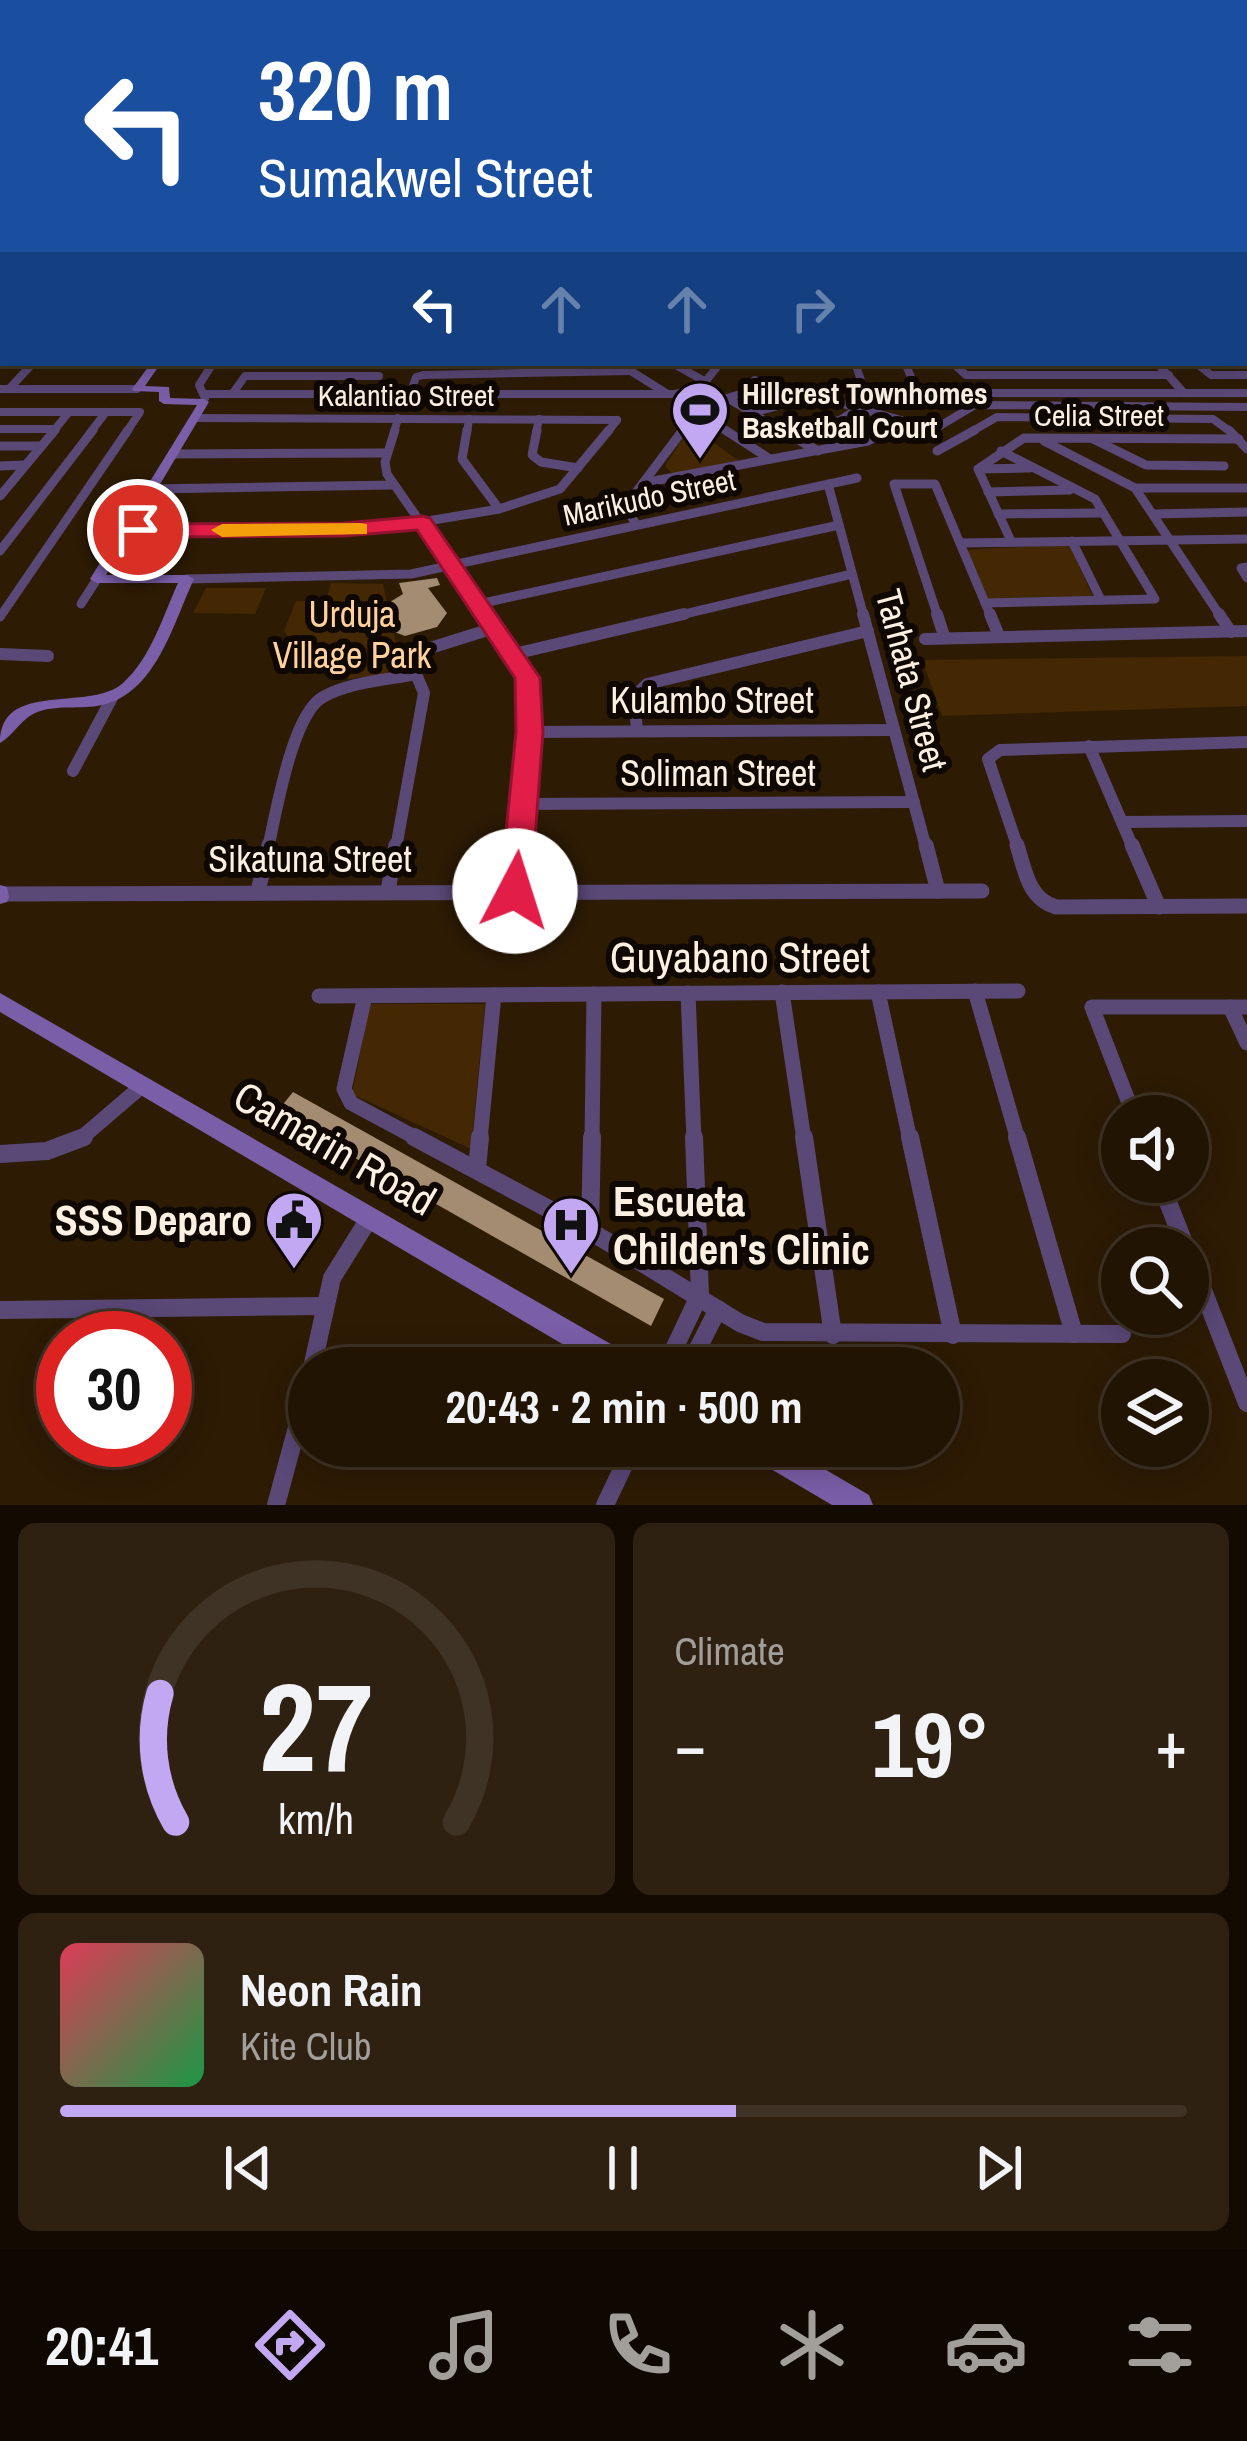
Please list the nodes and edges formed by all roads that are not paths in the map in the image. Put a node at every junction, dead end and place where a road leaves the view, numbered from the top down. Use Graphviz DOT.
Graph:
graph roads {
  1 [pos="30,366"];
  2 [pos="153,366"];
  3 [pos="210,366"];
  4 [pos="382,366"];
  5 [pos="553,366"];
  6 [pos="623,366"];
  7 [pos="677,366"];
  8 [pos="718,366"];
  9 [pos="856,366"];
  10 [pos="906,366"];
  11 [pos="1118,366"];
  12 [pos="1160,366"];
  13 [pos="1200,366"];
  14 [pos="955,368"];
  15 [pos="631,371"];
  16 [pos="552,375"];
  17 [pos="1168,375"];
  18 [pos="379,376"];
  19 [pos="1126,376"];
  20 [pos="1247,376"];
  21 [pos="706,382"];
  22 [pos="772,385"];
  23 [pos="5,388"];
  24 [pos="137,389"];
  25 [pos="745,390"];
  26 [pos="233,393"];
  27 [pos="883,393"];
  28 [pos="918,393"];
  29 [pos="1184,393"];
  30 [pos="1247,393"];
  31 [pos="373,394"];
  32 [pos="410,394"];
  33 [pos="667,394"];
  34 [pos="814,397"];
  35 [pos="204,398"];
  36 [pos="701,405"];
  37 [pos="1242,407"];
  38 [pos="860,408"];
  39 [pos="0,412"];
  40 [pos="69,412"];
  41 [pos="106,412"];
  42 [pos="755,412"];
  43 [pos="195,418"];
  44 [pos="398,418"];
  45 [pos="706,418"];
  46 [pos="1247,418"];
  47 [pos="469,419"];
  48 [pos="538,419"];
  49 [pos="0,429"];
  50 [pos="56,429"];
  51 [pos="786,430"];
  52 [pos="924,435"];
  53 [pos="1038,438"];
  54 [pos="1092,439"];
  55 [pos="1194,440"];
  56 [pos="1239,440"];
  57 [pos="0,446"];
  58 [pos="41,446"];
  59 [pos="1247,449"];
  60 [pos="819,451"];
  61 [pos="938,451"];
  62 [pos="1000,451"];
  63 [pos="387,453"];
  64 [pos="173,454"];
  65 [pos="771,460"];
  66 [pos="0,466"];
  67 [pos="25,466"];
  68 [pos="1036,468"];
  69 [pos="578,469"];
  70 [pos="978,469"];
  71 [pos="857,478"];
  72 [pos="643,483"];
  73 [pos="828,484"];
  74 [pos="393,485"];
  75 [pos="1135,488"];
  76 [pos="1247,488"];
  77 [pos="152,489"];
  78 [pos="1077,490"];
  79 [pos="988,492"];
  80 [pos="0,496"];
  81 [pos="499,509"];
  82 [pos="1247,512"];
  83 [pos="1102,513"];
  84 [pos="998,514"];
  85 [pos="1153,514"];
  86 [pos="423,523"];
  87 [pos="636,524"];
  88 [pos="839,525"];
  89 [pos="127,530"];
  90 [pos="1247,538"];
  91 [pos="1072,541"];
  92 [pos="1120,541"];
  93 [pos="1172,541"];
  94 [pos="1011,542"];
  95 [pos="960,543"];
  96 [pos="0,551"];
  97 [pos="452,564"];
  98 [pos="852,574"];
  99 [pos="97,579"];
  100 [pos="188,579"];
  101 [pos="1101,600"];
  102 [pos="986,603"];
  103 [pos="81,604"];
  104 [pos="479,604"];
  105 [pos="0,617"];
  106 [pos="494,628"];
  107 [pos="868,631"];
  108 [pos="1247,631"];
  109 [pos="1231,632"];
  110 [pos="944,635"];
  111 [pos="999,636"];
  112 [pos="925,639"];
  113 [pos="514,653"];
  114 [pos="0,654"];
  115 [pos="48,656"];
  116 [pos="416,674"];
  117 [pos="113,696"];
  118 [pos="637,730"];
  119 [pos="895,730"];
  120 [pos="530,732"];
  121 [pos="0,738"];
  122 [pos="1247,742"];
  123 [pos="1089,746"];
  124 [pos="73,771"];
  125 [pos="914,802"];
  126 [pos="523,803"];
  127 [pos="1247,821"];
  128 [pos="1122,822"];
  129 [pos="938,890"];
  130 [pos="515,891"];
  131 [pos="982,891"];
  132 [pos="258,892"];
  133 [pos="388,892"];
  134 [pos="1,894"];
  135 [pos="1247,906"];
  136 [pos="1159,907"];
  137 [pos="975,991"];
  138 [pos="1018,991"];
  139 [pos="782,992"];
  140 [pos="878,992"];
  141 [pos="688,993"];
  142 [pos="594,994"];
  143 [pos="494,995"];
  144 [pos="319,996"];
  145 [pos="365,996"];
  146 [pos="0,1002"];
  147 [pos="1238,1007"];
  148 [pos="1247,1043"];
  149 [pos="142,1086"];
  150 [pos="1127,1095"];
  151 [pos="0,1154"];
  152 [pos="477,1169"];
  153 [pos="370,1217"];
  154 [pos="590,1231"];
  155 [pos="700,1294"];
  156 [pos="324,1306"];
  157 [pos="1209,1306"];
  158 [pos="718,1309"];
  159 [pos="0,1310"];
  160 [pos="1074,1334"];
  161 [pos="1101,1334"];
  162 [pos="832,1335"];
  163 [pos="953,1335"];
  164 [pos="316,1347"];
  165 [pos="592,1347"];
  166 [pos="675,1347"];
  167 [pos="699,1347"];
  168 [pos="1247,1403"];
  169 [pos="288,1461"];
  170 [pos="623,1467"];
  171 [pos="795,1467"];
  172 [pos="276,1505"];
  173 [pos="604,1505"];
  174 [pos="859,1505"];
  1 -- 23 [label="street"];
  2 -- 24 [label="street"];
  3 -- 35 [label="street"];
  4 -- 18 [label="street"];
  5 -- 16 [label="street"];
  6 -- 15 [label="street"];
  7 -- 21 [label="street"];
  8 -- 21 [label="street"];
  9 -- 27 [label="street"];
  10 -- 28 [label="street"];
  11 -- 19 [label="street"];
  12 -- 17 [label="street"];
  13 -- 20 [label="street"];
  14 -- 19 [label="street"];
  15 -- 16 [label="street"];
  15 -- 33 [label="street"];
  16 -- 32 [label="street"];
  17 -- 19 [label="street"];
  17 -- 29 [label="street"];
  18 -- 26 [label="street"];
  18 -- 31 [label="street"];
  21 -- 33 [label="street"];
  22 -- 25 [label="street"];
  22 -- 25 [label="street"];
  22 -- 34 [label="street"];
  23 -- 24 [label="street"];
  24 -- 35 [label="street"];
  25 -- 42 [label="street"];
  26 -- 31 [label="street"];
  26 -- 35 [label="street"];
  27 -- 28 [label="street"];
  27 -- 38 [label="street"];
  28 -- 29 [label="street"];
  29 -- 30 [label="street"];
  31 -- 32 [label="street"];
  32 -- 33 [label="street"];
  34 -- 38 [label="street"];
  34 -- 42 [label="street"];
  35 -- 43 [label="street"];
  36 -- 72 [label="street"];
  37 -- 46 [label="street"];
  37 -- 52 [label="street"];
  38 -- 51 [label="street"];
  38 -- 60 [label="street"];
  39 -- 40 [label="street"];
  40 -- 41 [label="street"];
  40 -- 50 [label="street"];
  41 -- 96 [label="street"];
  41 -- 105 [label="street"];
  42 -- 51 [label="street"];
  43 -- 44 [label="street, Kalantiao Street"];
  43 -- 64 [label="street"];
  44 -- 47 [label="street, Kalantiao Street"];
  44 -- 63 [label="street"];
  45 -- 65 [label="street"];
  47 -- 48 [label="street, Kalantiao Street"];
  47 -- 81 [label="street"];
  48 -- 69 [label="street"];
  48 -- 69 [label="street, Kalantiao Street"];
  49 -- 50 [label="street"];
  50 -- 58 [label="street"];
  51 -- 60 [label="street"];
  53 -- 54 [label="street, Celia Street"];
  53 -- 62 [label="street, Celia Street"];
  53 -- 75 [label="street"];
  54 -- 55 [label="street, Celia Street"];
  54 -- 55 [label="street"];
  55 -- 56 [label="street, Celia Street"];
  56 -- 59 [label="street"];
  56 -- 61 [label="street"];
  57 -- 58 [label="street"];
  58 -- 67 [label="street"];
  60 -- 65 [label="street"];
  62 -- 68 [label="street"];
  62 -- 70 [label="street, Celia Street"];
  63 -- 64 [label="street"];
  63 -- 74 [label="street"];
  64 -- 77 [label="street"];
  65 -- 72 [label="street"];
  66 -- 67 [label="street"];
  67 -- 80 [label="street"];
  68 -- 70 [label="street"];
  68 -- 78 [label="street"];
  69 -- 81 [label="street"];
  70 -- 79 [label="street"];
  71 -- 73 [label="street, Marikudo Street"];
  72 -- 87 [label="street"];
  73 -- 87 [label="street, Marikudo Street"];
  73 -- 88 [label="street, Tarhata Street"];
  74 -- 77 [label="street"];
  74 -- 86 [label="street"];
  75 -- 76 [label="street"];
  75 -- 85 [label="street"];
  77 -- 89 [label="street"];
  78 -- 79 [label="street"];
  78 -- 83 [label="street"];
  79 -- 84 [label="street"];
  81 -- 86 [label="street"];
  82 -- 85 [label="street"];
  83 -- 84 [label="street"];
  83 -- 92 [label="street"];
  84 -- 94 [label="street"];
  85 -- 93 [label="street"];
  86 -- 89 [label="street"];
  86 -- 97 [label="street"];
  87 -- 97 [label="street, Marikudo Street"];
  88 -- 98 [label="street, Tarhata Street"];
  88 -- 104 [label="street"];
  89 -- 99 [label="street"];
  90 -- 93 [label="street"];
  91 -- 92 [label="street"];
  91 -- 94 [label="street"];
  91 -- 101 [label="street"];
  92 -- 93 [label="street"];
  92 -- 101 [label="street"];
  93 -- 109 [label="street"];
  94 -- 95 [label="street"];
  95 -- 102 [label="street"];
  95 -- 110 [label="street"];
  97 -- 100 [label="street, Marikudo Street"];
  97 -- 104 [label="street"];
  98 -- 107 [label="street, Tarhata Street"];
  98 -- 113 [label="street"];
  99 -- 100 [label="street"];
  99 -- 103 [label="street"];
  100 -- 117 [label="street"];
  101 -- 102 [label="street"];
  102 -- 111 [label="street"];
  104 -- 106 [label="street"];
  106 -- 113 [label="street"];
  106 -- 116 [label="street"];
  107 -- 118 [label="street"];
  107 -- 119 [label="street, Tarhata Street"];
  108 -- 109 [label="street"];
  109 -- 111 [label="street"];
  110 -- 111 [label="street"];
  110 -- 112 [label="street"];
  113 -- 120 [label="street"];
  114 -- 115 [label="street"];
  116 -- 132 [label="street"];
  116 -- 133 [label="street"];
  117 -- 121 [label="street"];
  117 -- 124 [label="street"];
  118 -- 119 [label="street, Kulambo Street"];
  118 -- 120 [label="street, Kulambo Street"];
  119 -- 125 [label="street, Tarhata Street"];
  120 -- 126 [label="street"];
  122 -- 123 [label="street"];
  123 -- 128 [label="street"];
  123 -- 136 [label="street"];
  125 -- 126 [label="street, Soliman Street"];
  125 -- 129 [label="street, Tarhata Street"];
  126 -- 130 [label="street"];
  127 -- 128 [label="street"];
  128 -- 136 [label="street"];
  129 -- 130 [label="street, Sikatuna Street"];
  129 -- 131 [label="street, Sikatuna Street"];
  130 -- 133 [label="street, Sikatuna Street"];
  132 -- 133 [label="street, Sikatuna Street"];
  132 -- 134 [label="street, Sikatuna Street"];
  135 -- 136 [label="street"];
  137 -- 138 [label="street, Guyabano Street"];
  137 -- 140 [label="street, Guyabano Street"];
  137 -- 160 [label="street"];
  139 -- 140 [label="street, Guyabano Street"];
  139 -- 141 [label="street, Guyabano Street"];
  139 -- 162 [label="street"];
  140 -- 163 [label="street"];
  141 -- 142 [label="street, Guyabano Street"];
  141 -- 155 [label="street"];
  142 -- 143 [label="street, Guyabano Street"];
  142 -- 154 [label="street"];
  143 -- 145 [label="street, Guyabano Street"];
  143 -- 152 [label="street"];
  144 -- 145 [label="street, Guyabano Street"];
  145 -- 152 [label="street"];
  146 -- 149 [label="street, Camarin Road"];
  147 -- 148 [label="street"];
  147 -- 150 [label="street"];
  149 -- 151 [label="street"];
  149 -- 153 [label="street, Camarin Road"];
  152 -- 154 [label="street"];
  153 -- 156 [label="street"];
  153 -- 165 [label="street, Camarin Road"];
  154 -- 155 [label="street"];
  155 -- 158 [label="street"];
  155 -- 166 [label="street"];
  156 -- 159 [label="street"];
  156 -- 164 [label="street"];
  157 -- 168 [label="street"];
  158 -- 162 [label="street"];
  158 -- 167 [label="street"];
  160 -- 161 [label="street"];
  160 -- 163 [label="street"];
  162 -- 163 [label="street"];
  169 -- 172 [label="street"];
  170 -- 173 [label="street"];
  171 -- 174 [label="street"];
}
